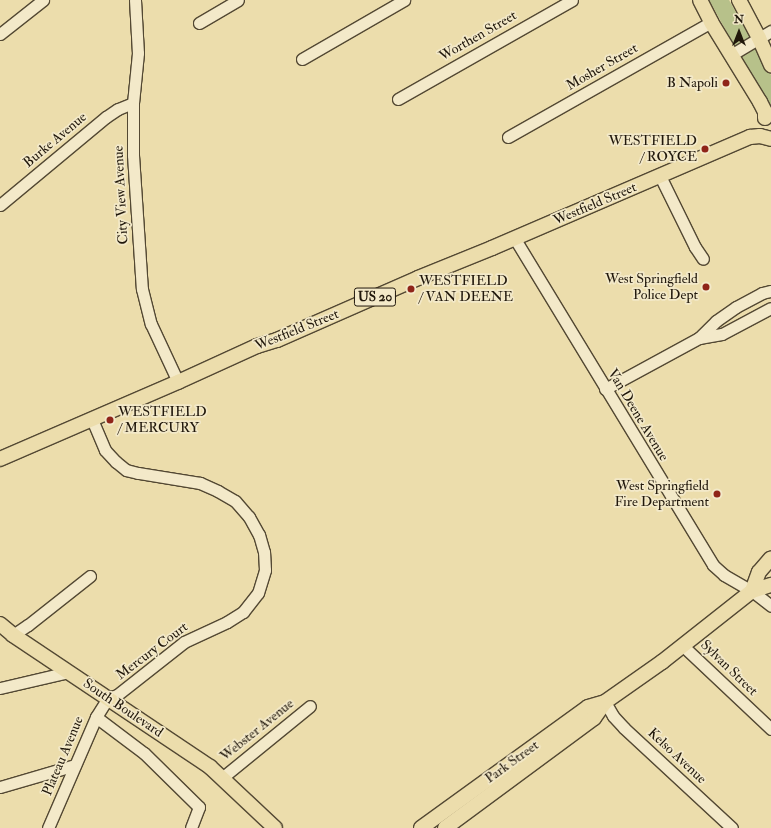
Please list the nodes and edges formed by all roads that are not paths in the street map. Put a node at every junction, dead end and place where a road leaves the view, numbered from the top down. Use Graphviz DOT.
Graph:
graph roads {
  1 [pos="43,0"];
  2 [pos="135,0"];
  3 [pos="238,0"];
  4 [pos="404,0"];
  5 [pos="572,0"];
  6 [pos="700,0"];
  7 [pos="739,0"];
  8 [pos="711,22"];
  9 [pos="199,23"];
  10 [pos="0,34"];
  11 [pos="765,34"];
  12 [pos="731,55"];
  13 [pos="302,59"];
  14 [pos="771,65"];
  15 [pos="398,99"];
  16 [pos="133,103"];
  17 [pos="767,117"];
  18 [pos="508,137"];
  19 [pos="750,137"];
  20 [pos="771,138"];
  21 [pos="660,176"];
  22 [pos="0,205"];
  23 [pos="515,238"];
  24 [pos="703,259"];
  25 [pos="771,291"];
  26 [pos="771,308"];
  27 [pos="699,338"];
  28 [pos="178,382"];
  29 [pos="605,389"];
  30 [pos="92,420"];
  31 [pos="0,459"];
  32 [pos="771,558"];
  33 [pos="90,576"];
  34 [pos="771,584"];
  35 [pos="752,591"];
  36 [pos="771,606"];
  37 [pos="0,624"];
  38 [pos="13,635"];
  39 [pos="683,646"];
  40 [pos="69,672"];
  41 [pos="0,688"];
  42 [pos="108,698"];
  43 [pos="605,702"];
  44 [pos="310,706"];
  45 [pos="96,717"];
  46 [pos="771,729"];
  47 [pos="76,765"];
  48 [pos="223,777"];
  49 [pos="0,787"];
  50 [pos="242,796"];
  51 [pos="48,828"];
  52 [pos="191,828"];
  53 [pos="265,828"];
  54 [pos="275,828"];
  55 [pos="421,828"];
  56 [pos="445,828"];
  57 [pos="732,828"];
  1 -- 10 [label="street"];
  2 -- 16 [label="street, City View Avenue"];
  3 -- 9 [label="street"];
  4 -- 13 [label="street"];
  5 -- 15 [label="street, Worthen Street"];
  6 -- 8 [label="main road"];
  7 -- 11 [label="main road"];
  8 -- 12 [label="main road"];
  8 -- 18 [label="street, Mosher Street"];
  11 -- 12 [label="street"];
  11 -- 14 [label="main road"];
  12 -- 17 [label="main road"];
  16 -- 22 [label="street, Burke Avenue"];
  16 -- 28 [label="street, City View Avenue"];
  17 -- 19 [label="main road, Westfield Street / US 20"];
  17 -- 20 [label="main road"];
  19 -- 20 [label="main road, Westfield Street / US 20"];
  19 -- 21 [label="main road, Westfield Street / US 20"];
  21 -- 23 [label="main road, Westfield Street / US 20"];
  21 -- 24 [label="street"];
  23 -- 28 [label="main road, Westfield Street / US 20"];
  23 -- 29 [label="street, Van Deene Avenue"];
  25 -- 27 [label="street"];
  26 -- 27 [label="street"];
  27 -- 29 [label="street"];
  28 -- 30 [label="main road, Westfield Street / US 20"];
  29 -- 35 [label="street, Van Deene Avenue"];
  30 -- 31 [label="main road, Westfield Street / US 20"];
  30 -- 42 [label="street, Mercury Court"];
  32 -- 35 [label="main road"];
  33 -- 38 [label="street"];
  34 -- 35 [label="main road"];
  35 -- 36 [label="street, Van Deene Avenue"];
  35 -- 39 [label="main road, Park Street"];
  37 -- 38 [label="main road, South Boulevard"];
  38 -- 40 [label="main road, South Boulevard"];
  39 -- 43 [label="main road, Park Street"];
  39 -- 46 [label="street, Sylvan Street"];
  40 -- 41 [label="street"];
  40 -- 42 [label="main road, South Boulevard"];
  42 -- 45 [label="street, Plateau Avenue"];
  42 -- 48 [label="main road, South Boulevard"];
  43 -- 55 [label="main road, Park Street"];
  43 -- 56 [label="main road, Park Street"];
  43 -- 57 [label="street, Kelso Avenue"];
  44 -- 48 [label="street, Webster Avenue"];
  45 -- 47 [label="street, Plateau Avenue"];
  45 -- 52 [label="street"];
  47 -- 49 [label="street"];
  47 -- 51 [label="street, Plateau Avenue"];
  48 -- 50 [label="main road, South Boulevard"];
  50 -- 53 [label="main road, South Boulevard"];
  50 -- 54 [label="main road, South Boulevard"];
}
